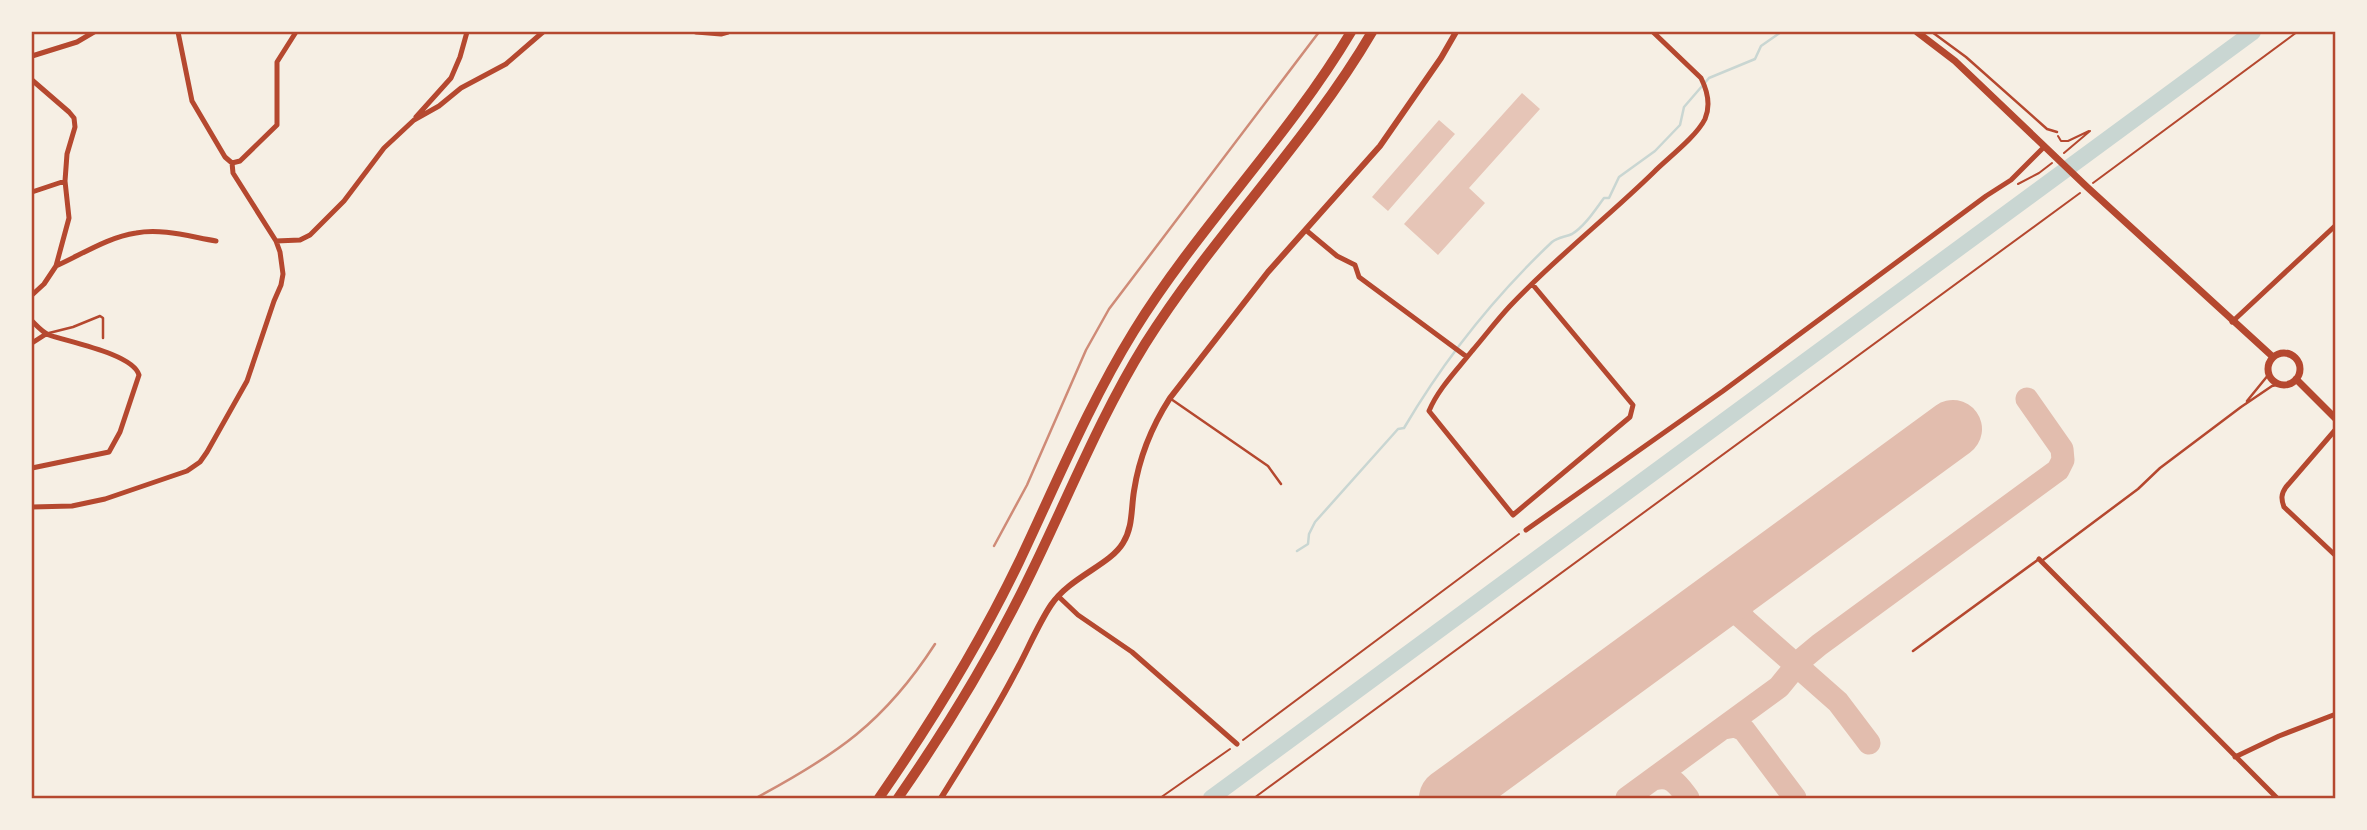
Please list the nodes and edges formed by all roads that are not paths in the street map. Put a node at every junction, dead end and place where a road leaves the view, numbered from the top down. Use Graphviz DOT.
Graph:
graph roads {
  1 [pos="94,32"];
  2 [pos="178,32"];
  3 [pos="296,32"];
  4 [pos="467,32"];
  5 [pos="543,32"];
  6 [pos="696,32"];
  7 [pos="728,32"];
  8 [pos="1351,32"];
  9 [pos="1372,32"];
  10 [pos="1456,32"];
  11 [pos="1653,32"];
  12 [pos="1917,32"];
  13 [pos="1932,32"];
  14 [pos="32,56"];
  15 [pos="32,80"];
  16 [pos="414,120"];
  17 [pos="2057,132"];
  18 [pos="2047,150"];
  19 [pos="232,163"];
  20 [pos="65,181"];
  21 [pos="32,192"];
  22 [pos="2336,225"];
  23 [pos="1307,230"];
  24 [pos="276,241"];
  25 [pos="216,242"];
  26 [pos="56,266"];
  27 [pos="1533,285"];
  28 [pos="32,295"];
  29 [pos="32,321"];
  30 [pos="2232,322"];
  31 [pos="46,334"];
  32 [pos="103,338"];
  33 [pos="32,343"];
  34 [pos="1468,357"];
  35 [pos="2273,358"];
  36 [pos="2269,374"];
  37 [pos="2296,379"];
  38 [pos="2281,384"];
  39 [pos="1170,398"];
  40 [pos="2241,407"];
  41 [pos="2336,419"];
  42 [pos="2336,429"];
  43 [pos="32,468"];
  44 [pos="1282,484"];
  45 [pos="32,507"];
  46 [pos="1526,530"];
  47 [pos="2336,556"];
  48 [pos="2039,561"];
  49 [pos="1058,596"];
  50 [pos="1913,651"];
  51 [pos="2336,714"];
  52 [pos="1237,744"];
  53 [pos="2235,757"];
  54 [pos="880,799"];
  55 [pos="898,799"];
  56 [pos="941,799"];
  57 [pos="2277,799"];
  1 -- 14 [label="street"];
  2 -- 19 [label="street"];
  3 -- 19 [label="street"];
  4 -- 16 [label="street"];
  5 -- 16 [label="street"];
  6 -- 7 [label="street"];
  8 -- 54 [label="highway"];
  9 -- 55 [label="highway"];
  10 -- 23 [label="street"];
  11 -- 27 [label="street"];
  12 -- 18 [label="main road"];
  13 -- 17 [label="lane"];
  15 -- 20 [label="street"];
  16 -- 24 [label="street"];
  18 -- 30 [label="main road"];
  18 -- 46 [label="street"];
  19 -- 24 [label="street"];
  20 -- 21 [label="street"];
  20 -- 26 [label="street"];
  22 -- 30 [label="street"];
  23 -- 34 [label="street"];
  23 -- 39 [label="street"];
  24 -- 45 [label="street"];
  25 -- 26 [label="street"];
  26 -- 28 [label="street"];
  27 -- 34 [label="street"];
  27 -- 34 [label="street"];
  29 -- 31 [label="street"];
  30 -- 35 [label="main road"];
  31 -- 32 [label="lane"];
  31 -- 33 [label="street"];
  31 -- 43 [label="street"];
  35 -- 36 [label="main road"];
  35 -- 37 [label="main road"];
  36 -- 38 [label="main road"];
  36 -- 40 [label="lane"];
  37 -- 38 [label="main road"];
  37 -- 41 [label="main road"];
  38 -- 40 [label="lane"];
  39 -- 44 [label="lane"];
  39 -- 49 [label="street"];
  40 -- 48 [label="lane"];
  42 -- 47 [label="street"];
  48 -- 50 [label="lane"];
  48 -- 53 [label="street"];
  49 -- 52 [label="street"];
  49 -- 56 [label="street"];
  51 -- 53 [label="street"];
  53 -- 57 [label="street"];
}
